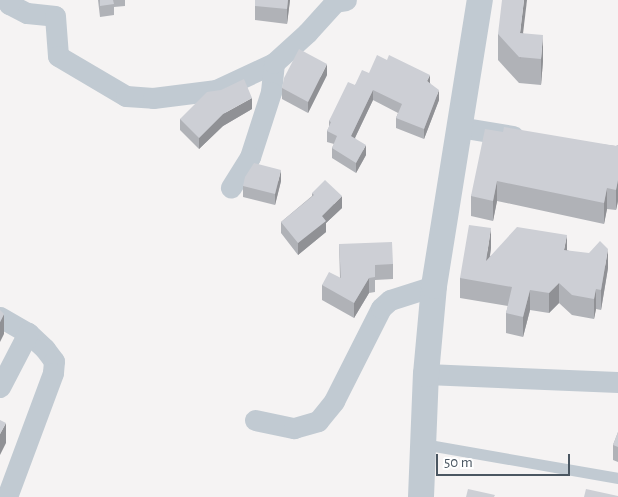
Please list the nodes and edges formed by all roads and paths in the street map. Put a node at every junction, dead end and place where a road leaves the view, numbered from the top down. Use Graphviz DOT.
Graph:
graph roads {
  1 [pos="8,0"];
  2 [pos="346,0"];
  3 [pos="480,0"];
  4 [pos="274,63"];
  5 [pos="459,127"];
  6 [pos="534,140"];
  7 [pos="230,187"];
  8 [pos="434,286"];
  9 [pos="0,317"];
  10 [pos="28,334"];
  11 [pos="426,374"];
  12 [pos="618,382"];
  13 [pos="0,387"];
  14 [pos="255,420"];
  15 [pos="423,444"];
  16 [pos="618,478"];
  17 [pos="7,497"];
  18 [pos="421,497"];
  1 -- 4 [label="street"];
  2 -- 4 [label="street"];
  3 -- 5 [label="street"];
  4 -- 7 [label="street"];
  5 -- 6 [label="street"];
  5 -- 8 [label="street"];
  8 -- 11 [label="street"];
  8 -- 14 [label="street"];
  9 -- 10 [label="street"];
  10 -- 13 [label="street"];
  10 -- 17 [label="street"];
  11 -- 12 [label="street"];
  11 -- 15 [label="street"];
  15 -- 16 [label="lane"];
  15 -- 18 [label="street"];
}
